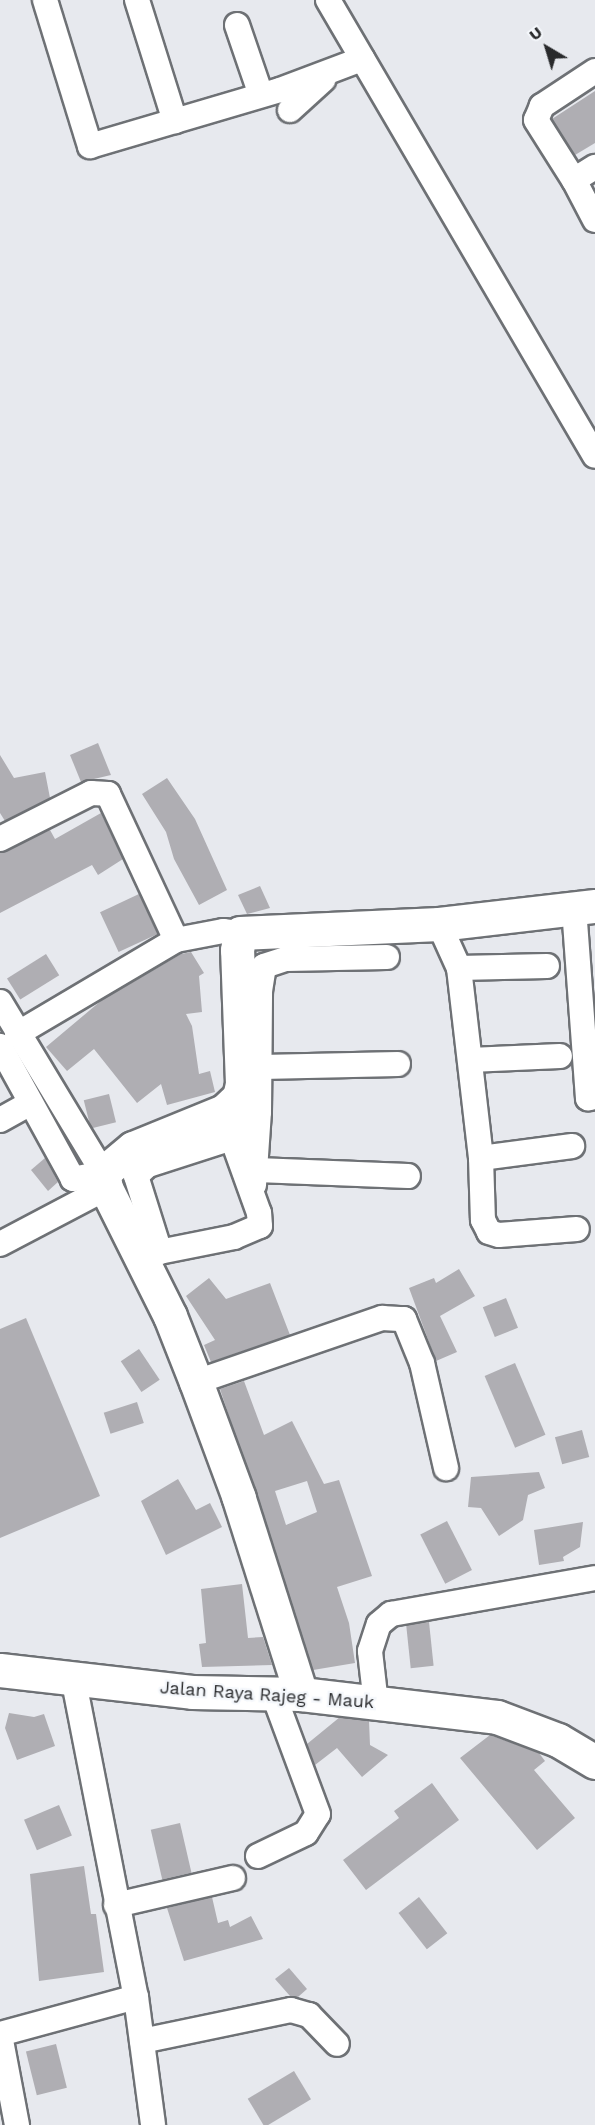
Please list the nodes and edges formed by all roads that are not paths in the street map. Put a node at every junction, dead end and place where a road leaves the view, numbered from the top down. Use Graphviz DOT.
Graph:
graph roads {
  1 [pos="45,0"];
  2 [pos="137,0"];
  3 [pos="328,0"];
  4 [pos="237,25"];
  5 [pos="362,59"];
  6 [pos="595,70"];
  7 [pos="329,74"];
  8 [pos="261,95"];
  9 [pos="290,110"];
  10 [pos="175,121"];
  11 [pos="595,167"];
  12 [pos="574,180"];
  13 [pos="595,220"];
  14 [pos="595,456"];
  15 [pos="0,839"];
  16 [pos="584,907"];
  17 [pos="439,924"];
  18 [pos="240,933"];
  19 [pos="176,940"];
  20 [pos="387,957"];
  21 [pos="547,966"];
  22 [pos="459,968"];
  23 [pos="587,993"];
  24 [pos="0,1002"];
  25 [pos="9,1040"];
  26 [pos="560,1056"];
  27 [pos="470,1060"];
  28 [pos="398,1064"];
  29 [pos="262,1066"];
  30 [pos="595,1097"];
  31 [pos="31,1103"];
  32 [pos="260,1112"];
  33 [pos="0,1120"];
  34 [pos="232,1138"];
  35 [pos="572,1146"];
  36 [pos="482,1158"];
  37 [pos="408,1176"];
  38 [pos="104,1181"];
  39 [pos="255,1182"];
  40 [pos="577,1229"];
  41 [pos="0,1244"];
  42 [pos="150,1254"];
  43 [pos="196,1382"];
  44 [pos="446,1468"];
  45 [pos="595,1578"];
  46 [pos="0,1670"];
  47 [pos="73,1677"];
  48 [pos="287,1695"];
  49 [pos="376,1704"];
  50 [pos="595,1762"];
  51 [pos="258,1856"];
  52 [pos="232,1878"];
  53 [pos="116,1905"];
  54 [pos="136,1997"];
  55 [pos="0,2034"];
  56 [pos="142,2041"];
  57 [pos="337,2044"];
  58 [pos="17,2125"];
  59 [pos="153,2125"];
  1 -- 10 [label="street"];
  2 -- 10 [label="street"];
  3 -- 5 [label="street"];
  4 -- 8 [label="street"];
  5 -- 7 [label="street"];
  5 -- 14 [label="street"];
  6 -- 12 [label="street"];
  7 -- 8 [label="street"];
  7 -- 9 [label="street"];
  8 -- 10 [label="street"];
  11 -- 12 [label="street"];
  12 -- 13 [label="street"];
  15 -- 19 [label="street"];
  16 -- 17 [label="street"];
  16 -- 23 [label="street"];
  17 -- 18 [label="street"];
  17 -- 22 [label="street"];
  18 -- 19 [label="street"];
  18 -- 38 [label="street"];
  19 -- 25 [label="street"];
  20 -- 29 [label="street"];
  21 -- 22 [label="street"];
  22 -- 27 [label="street"];
  23 -- 30 [label="street"];
  24 -- 25 [label="street"];
  25 -- 31 [label="street"];
  25 -- 38 [label="street"];
  26 -- 27 [label="street"];
  27 -- 36 [label="street"];
  28 -- 29 [label="street"];
  29 -- 32 [label="street"];
  31 -- 33 [label="street"];
  31 -- 38 [label="street"];
  32 -- 34 [label="street"];
  32 -- 39 [label="street"];
  34 -- 39 [label="street"];
  34 -- 42 [label="street"];
  35 -- 36 [label="street"];
  36 -- 40 [label="street"];
  37 -- 39 [label="street"];
  38 -- 41 [label="street"];
  38 -- 42 [label="street"];
  39 -- 42 [label="street"];
  42 -- 43 [label="street"];
  43 -- 44 [label="street"];
  43 -- 48 [label="street"];
  45 -- 49 [label="street"];
  46 -- 47 [label="street, Jalan Raya Rajeg - Mauk"];
  47 -- 48 [label="street, Jalan Raya Rajeg - Mauk"];
  47 -- 53 [label="street"];
  48 -- 49 [label="street, Jalan Raya Rajeg - Mauk"];
  48 -- 51 [label="street"];
  49 -- 50 [label="street, Jalan Raya Rajeg - Mauk"];
  52 -- 53 [label="street"];
  53 -- 54 [label="street"];
  54 -- 55 [label="street"];
  54 -- 56 [label="street"];
  55 -- 58 [label="street"];
  56 -- 57 [label="street"];
  56 -- 59 [label="street"];
}
